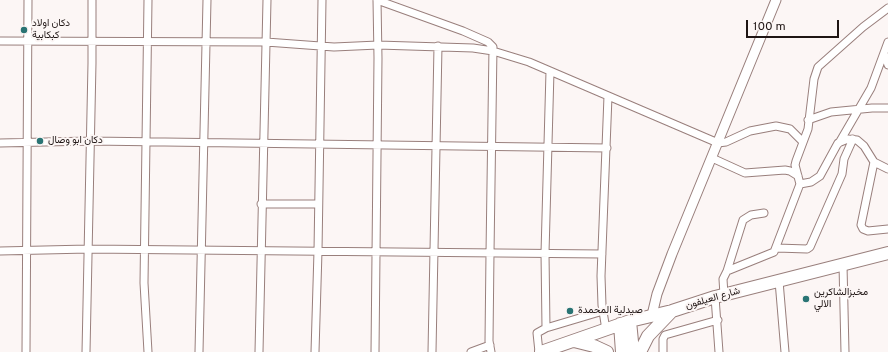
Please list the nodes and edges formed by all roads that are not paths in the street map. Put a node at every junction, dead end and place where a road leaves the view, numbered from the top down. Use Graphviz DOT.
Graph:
graph roads {
  1 [pos="28,0"];
  2 [pos="92,0"];
  3 [pos="148,0"];
  4 [pos="207,0"];
  5 [pos="267,0"];
  6 [pos="322,0"];
  7 [pos="377,0"];
  8 [pos="776,0"];
  9 [pos="888,8"];
  10 [pos="0,42"];
  11 [pos="28,42"];
  12 [pos="92,42"];
  13 [pos="148,42"];
  14 [pos="207,42"];
  15 [pos="266,42"];
  16 [pos="888,42"];
  17 [pos="320,45"];
  18 [pos="378,45"];
  19 [pos="438,46"];
  20 [pos="493,51"];
  21 [pos="884,52"];
  22 [pos="888,65"];
  23 [pos="550,71"];
  24 [pos="608,96"];
  25 [pos="888,108"];
  26 [pos="858,110"];
  27 [pos="808,120"];
  28 [pos="853,138"];
  29 [pos="90,141"];
  30 [pos="28,142"];
  31 [pos="146,142"];
  32 [pos="803,142"];
  33 [pos="0,143"];
  34 [pos="203,143"];
  35 [pos="718,143"];
  36 [pos="838,143"];
  37 [pos="262,144"];
  38 [pos="319,144"];
  39 [pos="377,146"];
  40 [pos="435,146"];
  41 [pos="492,146"];
  42 [pos="547,146"];
  43 [pos="607,148"];
  44 [pos="712,158"];
  45 [pos="874,162"];
  46 [pos="888,169"];
  47 [pos="799,180"];
  48 [pos="261,204"];
  49 [pos="318,204"];
  50 [pos="764,213"];
  51 [pos="888,229"];
  52 [pos="777,248"];
  53 [pos="88,249"];
  54 [pos="144,250"];
  55 [pos="203,250"];
  56 [pos="0,251"];
  57 [pos="27,251"];
  58 [pos="260,251"];
  59 [pos="318,251"];
  60 [pos="376,252"];
  61 [pos="434,252"];
  62 [pos="490,253"];
  63 [pos="545,253"];
  64 [pos="888,253"];
  65 [pos="602,254"];
  66 [pos="843,265"];
  67 [pos="727,271"];
  68 [pos="779,281"];
  69 [pos="720,296"];
  70 [pos="602,311"];
  71 [pos="672,311"];
  72 [pos="652,315"];
  73 [pos="718,320"];
  74 [pos="625,323"];
  75 [pos="546,328"];
  76 [pos="606,330"];
  77 [pos="567,346"];
  78 [pos="490,349"];
  79 [pos="26,352"];
  80 [pos="86,352"];
  81 [pos="148,352"];
  82 [pos="200,352"];
  83 [pos="258,352"];
  84 [pos="315,352"];
  85 [pos="375,352"];
  86 [pos="432,352"];
  87 [pos="470,352"];
  88 [pos="540,352"];
  89 [pos="608,352"];
  90 [pos="622,352"];
  91 [pos="633,352"];
  92 [pos="640,352"];
  93 [pos="664,352"];
  94 [pos="720,352"];
  95 [pos="785,352"];
  96 [pos="845,352"];
  1 -- 11 [label="street"];
  2 -- 12 [label="street"];
  3 -- 13 [label="street"];
  4 -- 14 [label="street"];
  5 -- 15 [label="street"];
  6 -- 17 [label="street"];
  7 -- 18 [label="street"];
  7 -- 20 [label="street"];
  8 -- 35 [label="street"];
  9 -- 27 [label="street"];
  10 -- 11 [label="street"];
  11 -- 12 [label="street"];
  11 -- 30 [label="street"];
  12 -- 13 [label="street"];
  12 -- 29 [label="street"];
  13 -- 14 [label="street"];
  13 -- 31 [label="street"];
  14 -- 15 [label="street"];
  14 -- 34 [label="street"];
  15 -- 17 [label="street"];
  15 -- 37 [label="street"];
  16 -- 21 [label="street"];
  17 -- 18 [label="street"];
  17 -- 38 [label="street"];
  18 -- 19 [label="street"];
  18 -- 39 [label="street"];
  19 -- 20 [label="street"];
  19 -- 40 [label="street"];
  20 -- 23 [label="street"];
  20 -- 41 [label="street"];
  21 -- 22 [label="street"];
  21 -- 26 [label="street"];
  23 -- 24 [label="street"];
  23 -- 42 [label="street"];
  24 -- 35 [label="street"];
  24 -- 43 [label="street"];
  25 -- 26 [label="street"];
  26 -- 27 [label="street"];
  26 -- 36 [label="street"];
  27 -- 32 [label="street"];
  28 -- 36 [label="street"];
  28 -- 45 [label="street"];
  28 -- 52 [label="street"];
  29 -- 30 [label="street"];
  29 -- 31 [label="street"];
  29 -- 53 [label="street"];
  30 -- 33 [label="street"];
  30 -- 57 [label="street"];
  31 -- 34 [label="street"];
  31 -- 54 [label="street"];
  32 -- 35 [label="street"];
  32 -- 47 [label="street"];
  34 -- 37 [label="street"];
  34 -- 55 [label="street"];
  35 -- 44 [label="street"];
  36 -- 47 [label="street"];
  37 -- 38 [label="street"];
  37 -- 48 [label="street"];
  38 -- 39 [label="street"];
  38 -- 49 [label="street"];
  39 -- 40 [label="street"];
  39 -- 60 [label="street"];
  40 -- 41 [label="street"];
  40 -- 61 [label="street"];
  41 -- 42 [label="street"];
  41 -- 62 [label="street"];
  42 -- 43 [label="street"];
  42 -- 63 [label="street"];
  43 -- 65 [label="street"];
  44 -- 47 [label="street"];
  44 -- 72 [label="street"];
  45 -- 46 [label="street"];
  45 -- 51 [label="street"];
  47 -- 52 [label="street"];
  48 -- 49 [label="street"];
  48 -- 58 [label="street"];
  49 -- 59 [label="street"];
  50 -- 67 [label="street"];
  52 -- 67 [label="street"];
  53 -- 54 [label="street"];
  53 -- 57 [label="street"];
  53 -- 80 [label="street"];
  54 -- 55 [label="street"];
  54 -- 81 [label="street"];
  55 -- 58 [label="street"];
  55 -- 82 [label="street"];
  56 -- 57 [label="street"];
  57 -- 79 [label="street"];
  58 -- 59 [label="street"];
  58 -- 83 [label="street"];
  59 -- 60 [label="street"];
  59 -- 84 [label="street"];
  60 -- 61 [label="street"];
  60 -- 85 [label="street"];
  61 -- 62 [label="street"];
  61 -- 86 [label="street"];
  62 -- 63 [label="street"];
  62 -- 78 [label="street"];
  63 -- 65 [label="street"];
  63 -- 75 [label="street"];
  64 -- 66 [label="highway, شارع العيلفون"];
  65 -- 70 [label="street"];
  66 -- 68 [label="highway, شارع العيلفون"];
  66 -- 96 [label="street"];
  67 -- 69 [label="street"];
  68 -- 69 [label="highway, شارع العيلفون"];
  68 -- 95 [label="street"];
  69 -- 71 [label="highway, شارع العيلفون"];
  69 -- 73 [label="street"];
  70 -- 75 [label="street"];
  70 -- 76 [label="street"];
  71 -- 72 [label="highway, شارع العيلفون"];
  71 -- 92 [label="highway"];
  72 -- 74 [label="highway, شارع العيلفون"];
  73 -- 93 [label="street"];
  73 -- 94 [label="street"];
  74 -- 76 [label="highway, شارع العيلفون"];
  74 -- 90 [label="highway"];
  74 -- 91 [label="highway"];
  75 -- 88 [label="street"];
  76 -- 77 [label="highway, شارع العيلفون"];
  77 -- 88 [label="highway, شارع العيلفون"];
  77 -- 89 [label="highway"];
  78 -- 87 [label="street"];
}
